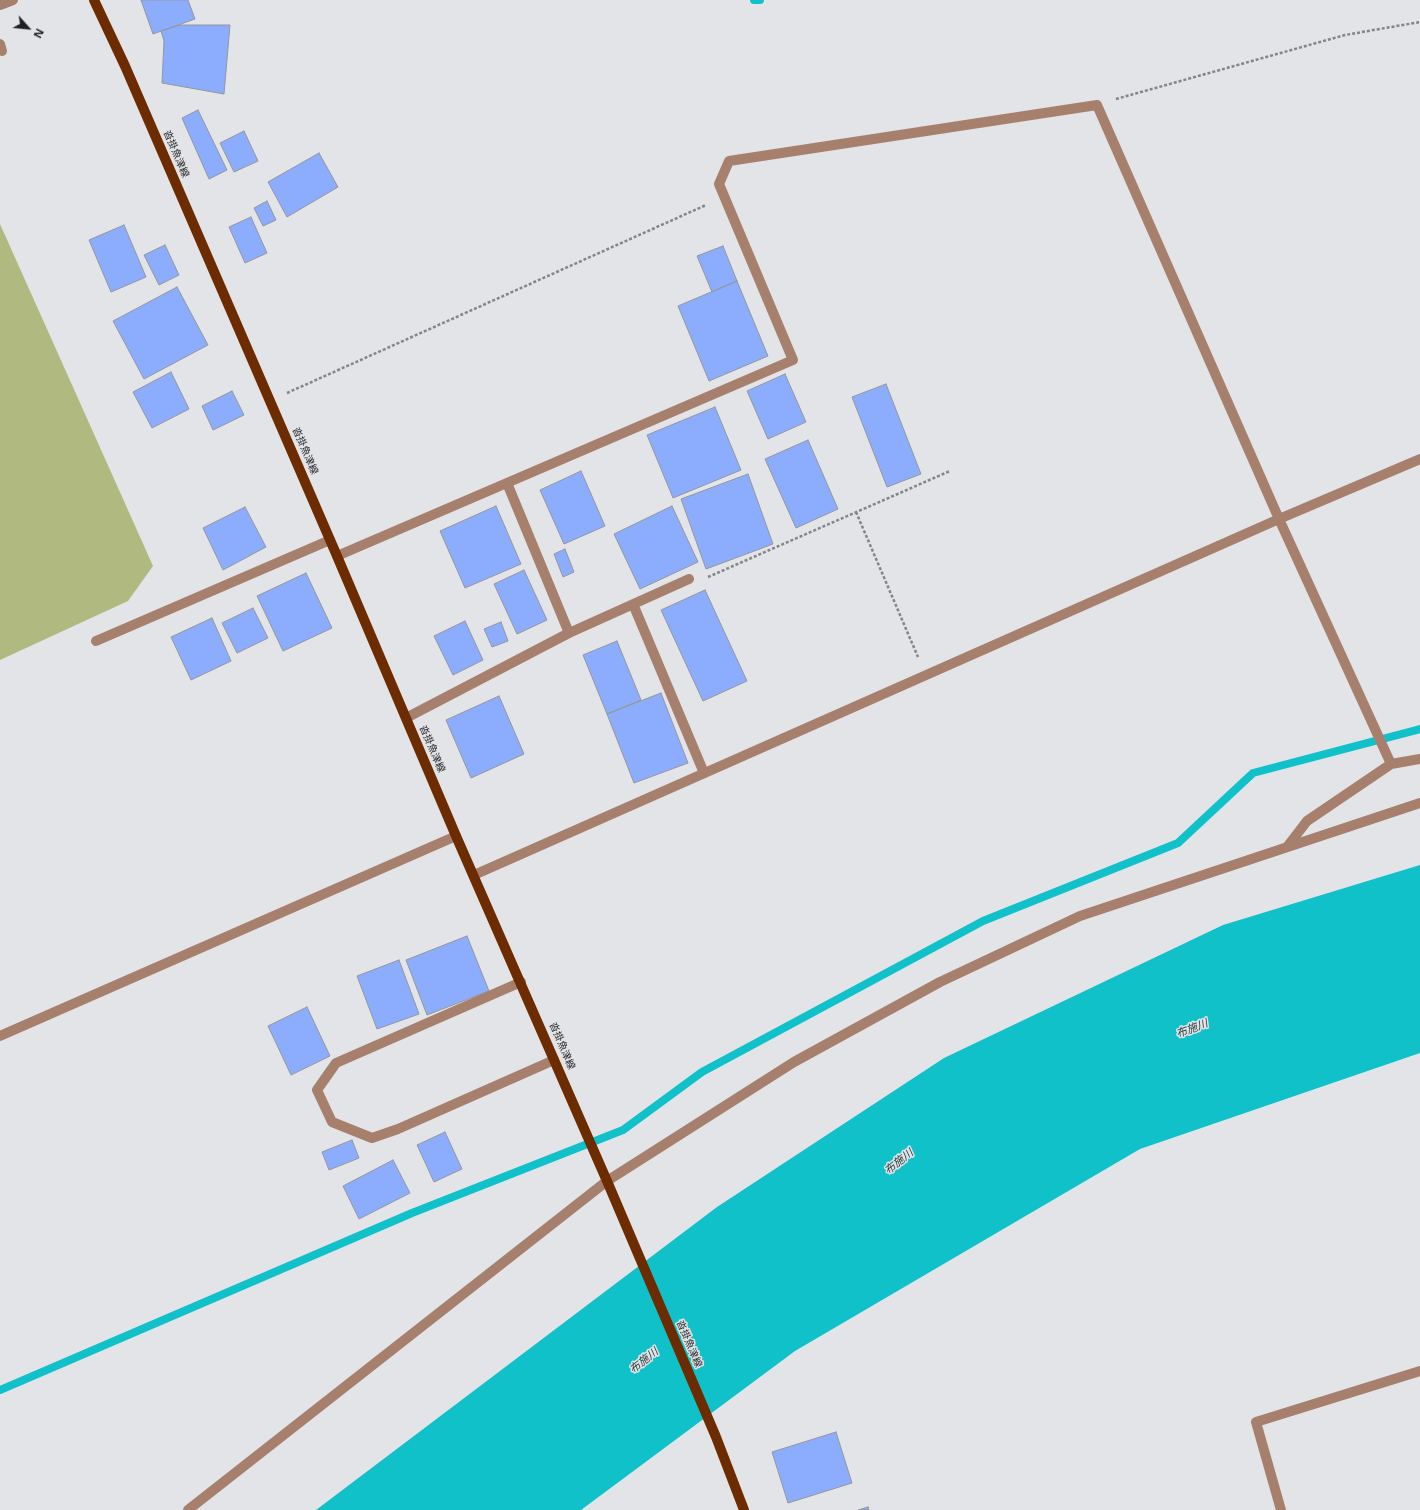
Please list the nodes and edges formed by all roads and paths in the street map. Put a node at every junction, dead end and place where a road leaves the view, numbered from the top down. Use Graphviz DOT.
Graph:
graph roads {
  1 [pos="13,0"];
  2 [pos="94,0"];
  3 [pos="0,5"];
  4 [pos="1420,22"];
  5 [pos="1097,105"];
  6 [pos="724,196"];
  7 [pos="270,401"];
  8 [pos="1420,459"];
  9 [pos="950,471"];
  10 [pos="506,483"];
  11 [pos="856,512"];
  12 [pos="1279,519"];
  13 [pos="330,540"];
  14 [pos="337,556"];
  15 [pos="689,579"];
  16 [pos="633,604"];
  17 [pos="569,633"];
  18 [pos="96,641"];
  19 [pos="926,675"];
  20 [pos="406,718"];
  21 [pos="1420,759"];
  22 [pos="1391,764"];
  23 [pos="704,773"];
  24 [pos="1420,803"];
  25 [pos="456,836"];
  26 [pos="1286,847"];
  27 [pos="474,875"];
  28 [pos="521,982"];
  29 [pos="0,1036"];
  30 [pos="554,1060"];
  31 [pos="607,1181"];
  32 [pos="1420,1371"];
  33 [pos="188,1510"];
  34 [pos="744,1510"];
  35 [pos="1281,1510"];
  1 -- 3 [label="street"];
  2 -- 7 [label="main road, 沓掛魚津線"];
  4 -- 5 [label="path"];
  5 -- 6 [label="street"];
  5 -- 12 [label="street"];
  6 -- 7 [label="path"];
  6 -- 10 [label="street"];
  7 -- 13 [label="main road, 沓掛魚津線"];
  8 -- 12 [label="street"];
  9 -- 11 [label="path"];
  10 -- 14 [label="street"];
  10 -- 17 [label="street"];
  11 -- 15 [label="path"];
  11 -- 19 [label="path"];
  12 -- 19 [label="street"];
  12 -- 22 [label="street"];
  13 -- 14 [label="main road, 沓掛魚津線"];
  13 -- 18 [label="street"];
  14 -- 20 [label="main road, 沓掛魚津線"];
  15 -- 16 [label="street"];
  16 -- 17 [label="street"];
  16 -- 23 [label="street"];
  17 -- 20 [label="street"];
  19 -- 23 [label="street"];
  20 -- 25 [label="main road, 沓掛魚津線"];
  21 -- 22 [label="street"];
  22 -- 26 [label="street"];
  23 -- 27 [label="street"];
  24 -- 26 [label="street"];
  25 -- 27 [label="main road, 沓掛魚津線"];
  25 -- 29 [label="street"];
  26 -- 31 [label="street"];
  27 -- 28 [label="main road, 沓掛魚津線"];
  28 -- 30 [label="main road, 沓掛魚津線"];
  28 -- 30 [label="street"];
  30 -- 31 [label="main road, 沓掛魚津線"];
  31 -- 33 [label="street"];
  31 -- 34 [label="main road, 沓掛魚津線"];
  32 -- 35 [label="street"];
}
